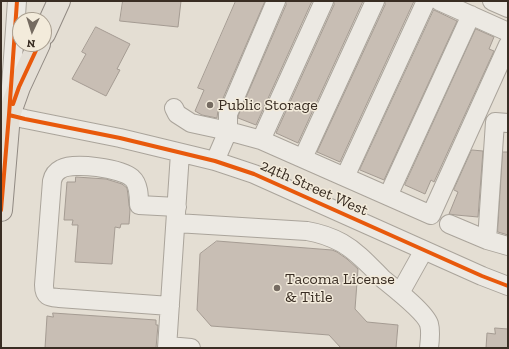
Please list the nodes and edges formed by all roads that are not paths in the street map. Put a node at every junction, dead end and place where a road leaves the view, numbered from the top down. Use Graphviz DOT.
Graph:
graph roads {
  1 [pos="16,1"];
  2 [pos="59,1"];
  3 [pos="276,1"];
  4 [pos="324,1"];
  5 [pos="375,1"];
  6 [pos="426,1"];
  7 [pos="439,1"];
  8 [pos="492,1"];
  9 [pos="508,8"];
  10 [pos="471,15"];
  11 [pos="52,16"];
  12 [pos="508,32"];
  13 [pos="508,45"];
  14 [pos="35,52"];
  15 [pos="174,108"];
  16 [pos="5,122"];
  17 [pos="508,123"];
  18 [pos="228,131"];
  19 [pos="261,140"];
  20 [pos="180,153"];
  21 [pos="303,158"];
  22 [pos="215,161"];
  23 [pos="346,177"];
  24 [pos="388,196"];
  25 [pos="1,210"];
  26 [pos="176,215"];
  27 [pos="449,224"];
  28 [pos="487,240"];
  29 [pos="508,246"];
  30 [pos="424,250"];
  31 [pos="508,286"];
  32 [pos="400,293"];
  33 [pos="170,306"];
  34 [pos="168,347"];
  35 [pos="191,348"];
  36 [pos="429,348"];
  1 -- 16 [label="street"];
  2 -- 11 [label="main road"];
  3 -- 18 [label="street"];
  4 -- 19 [label="street"];
  5 -- 21 [label="street"];
  6 -- 23 [label="street"];
  7 -- 10 [label="street"];
  8 -- 9 [label="street"];
  10 -- 12 [label="street"];
  10 -- 24 [label="street"];
  13 -- 24 [label="street"];
  14 -- 16 [label="main road"];
  15 -- 18 [label="street"];
  16 -- 20 [label="street, 24th Street West"];
  16 -- 25 [label="main road"];
  17 -- 28 [label="street"];
  18 -- 19 [label="street"];
  18 -- 22 [label="street"];
  19 -- 21 [label="street"];
  20 -- 22 [label="street, 24th Street West"];
  20 -- 26 [label="street"];
  21 -- 23 [label="street"];
  22 -- 30 [label="street, 24th Street West"];
  23 -- 24 [label="street"];
  26 -- 32 [label="street"];
  26 -- 33 [label="street"];
  26 -- 33 [label="street"];
  27 -- 28 [label="street"];
  28 -- 29 [label="street"];
  30 -- 31 [label="street, 24th Street West"];
  30 -- 32 [label="street"];
  32 -- 36 [label="street"];
  33 -- 34 [label="street"];
  34 -- 35 [label="street"];
}
